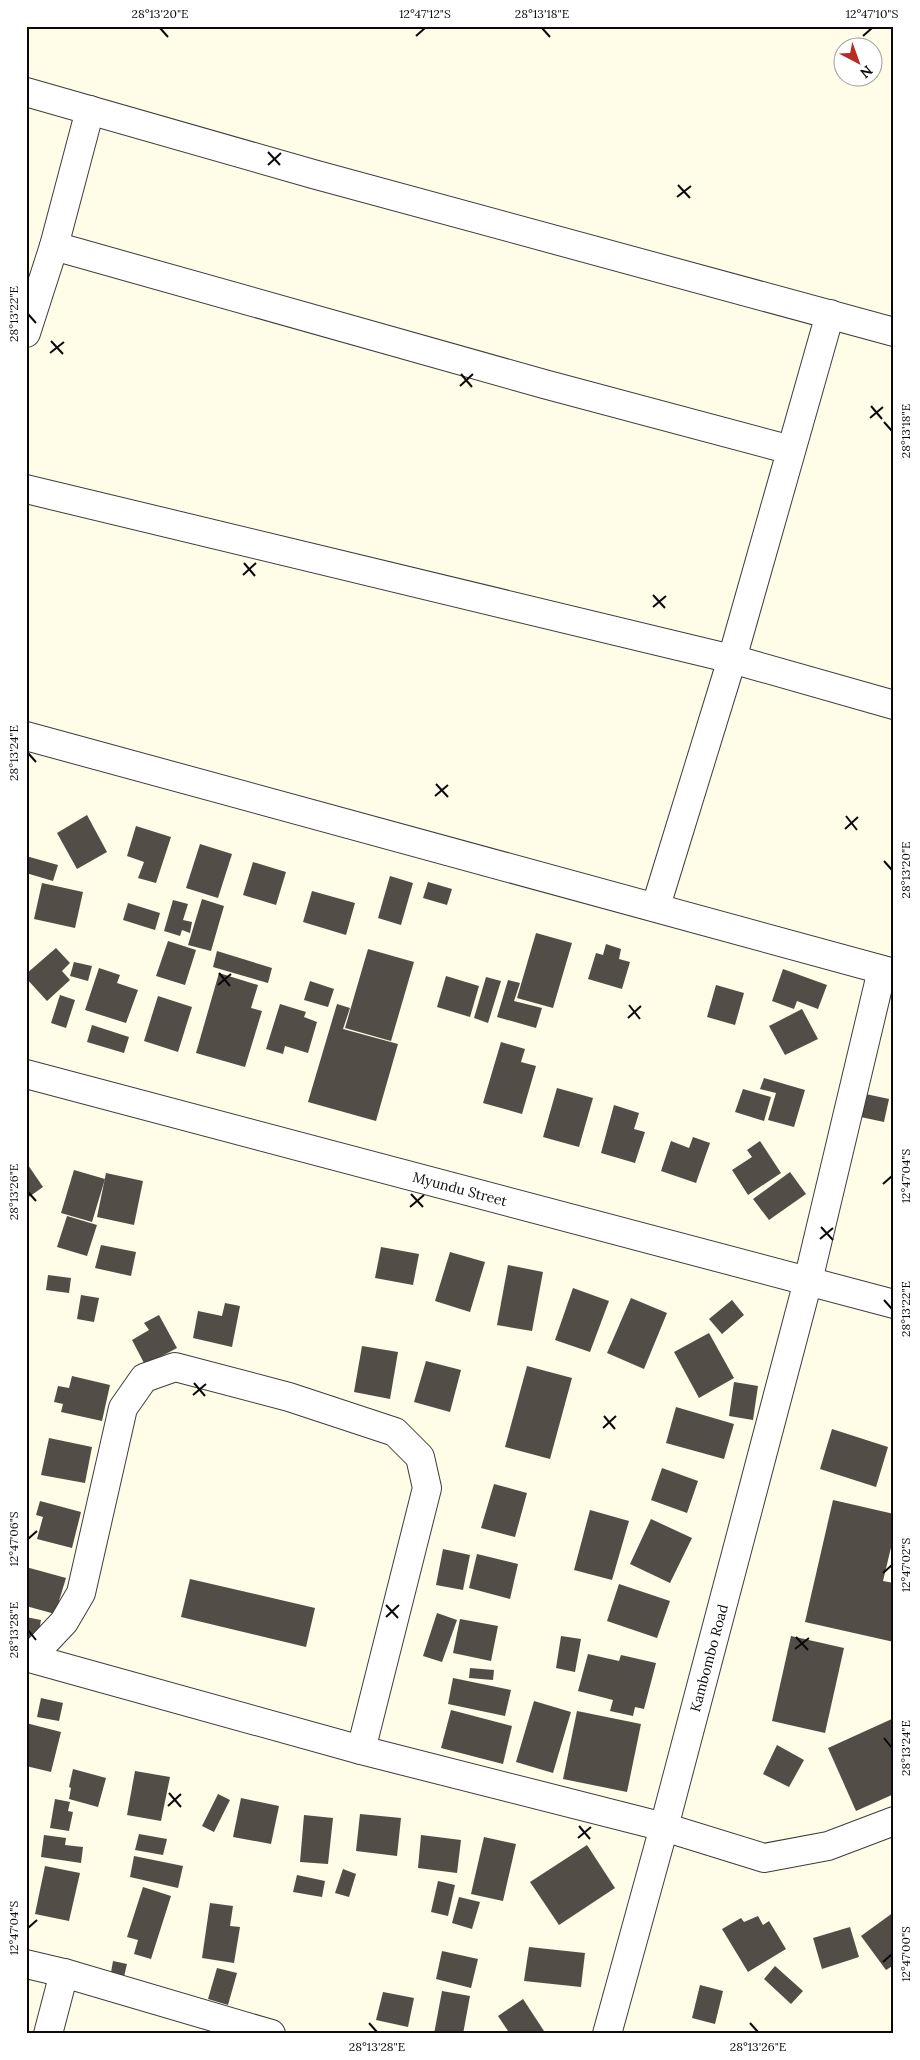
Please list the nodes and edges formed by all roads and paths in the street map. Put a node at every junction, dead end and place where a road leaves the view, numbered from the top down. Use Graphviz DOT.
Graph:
graph roads {
  1 [pos="26,92"];
  2 [pos="90,110"];
  3 [pos="54,246"];
  4 [pos="830,314"];
  5 [pos="894,332"];
  6 [pos="26,334"];
  7 [pos="791,450"];
  8 [pos="26,488"];
  9 [pos="732,659"];
  10 [pos="894,704"];
  11 [pos="26,736"];
  12 [pos="656,906"];
  13 [pos="888,971"];
  14 [pos="26,1074"];
  15 [pos="808,1281"];
  16 [pos="894,1304"];
  17 [pos="28,1657"];
  18 [pos="361,1750"];
  19 [pos="894,1821"];
  20 [pos="664,1827"];
  21 [pos="26,1964"];
  22 [pos="64,1973"];
  23 [pos="48,2034"];
  24 [pos="271,2034"];
  25 [pos="608,2034"];
  1 -- 2 [label="street"];
  2 -- 3 [label="street"];
  2 -- 4 [label="street"];
  3 -- 6 [label="street"];
  3 -- 7 [label="street"];
  4 -- 5 [label="street"];
  4 -- 7 [label="street"];
  7 -- 9 [label="street"];
  8 -- 9 [label="street"];
  9 -- 10 [label="street"];
  9 -- 12 [label="street"];
  11 -- 12 [label="street"];
  12 -- 13 [label="street"];
  13 -- 15 [label="street, Kambombo Road"];
  14 -- 15 [label="street, Myundu Street"];
  15 -- 16 [label="street, Myundu Street"];
  15 -- 20 [label="street, Kambombo Road"];
  17 -- 18 [label="street"];
  17 -- 18 [label="street"];
  18 -- 20 [label="street"];
  19 -- 20 [label="street"];
  20 -- 25 [label="street, Kambombo Road"];
  21 -- 22 [label="street"];
  22 -- 23 [label="street"];
  22 -- 24 [label="street"];
}
